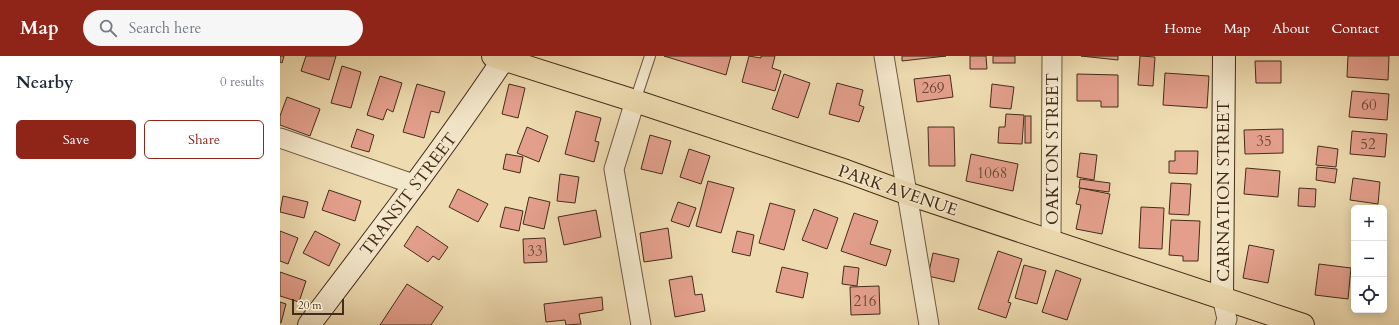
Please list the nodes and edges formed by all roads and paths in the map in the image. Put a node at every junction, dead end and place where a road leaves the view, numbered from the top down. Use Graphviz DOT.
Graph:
graph roads {
  1 [pos="650,56"];
  2 [pos="884,56"];
  3 [pos="1052,56"];
  4 [pos="1224,56"];
  5 [pos="500,57"];
  6 [pos="636,100"];
  7 [pos="280,138"];
  8 [pos="416,185"];
  9 [pos="906,193"];
  10 [pos="1051,242"];
  11 [pos="1222,298"];
  12 [pos="309,325"];
  13 [pos="641,325"];
  14 [pos="929,325"];
  15 [pos="1225,325"];
  16 [pos="1303,325"];
  1 -- 6 [label="lane"];
  2 -- 9 [label="street"];
  3 -- 10 [label="street, OAKTON STREET"];
  4 -- 11 [label="street, CARNATION STREET"];
  5 -- 6 [label="main road, PARK AVENUE"];
  5 -- 8 [label="street, TRANSIT STREET"];
  6 -- 9 [label="main road, PARK AVENUE"];
  6 -- 13 [label="street"];
  7 -- 8 [label="street"];
  8 -- 12 [label="street, TRANSIT STREET"];
  9 -- 10 [label="main road, PARK AVENUE"];
  9 -- 14 [label="street"];
  10 -- 11 [label="main road, PARK AVENUE"];
  11 -- 15 [label="street, CARNATION STREET"];
  11 -- 16 [label="main road, PARK AVENUE"];
}
